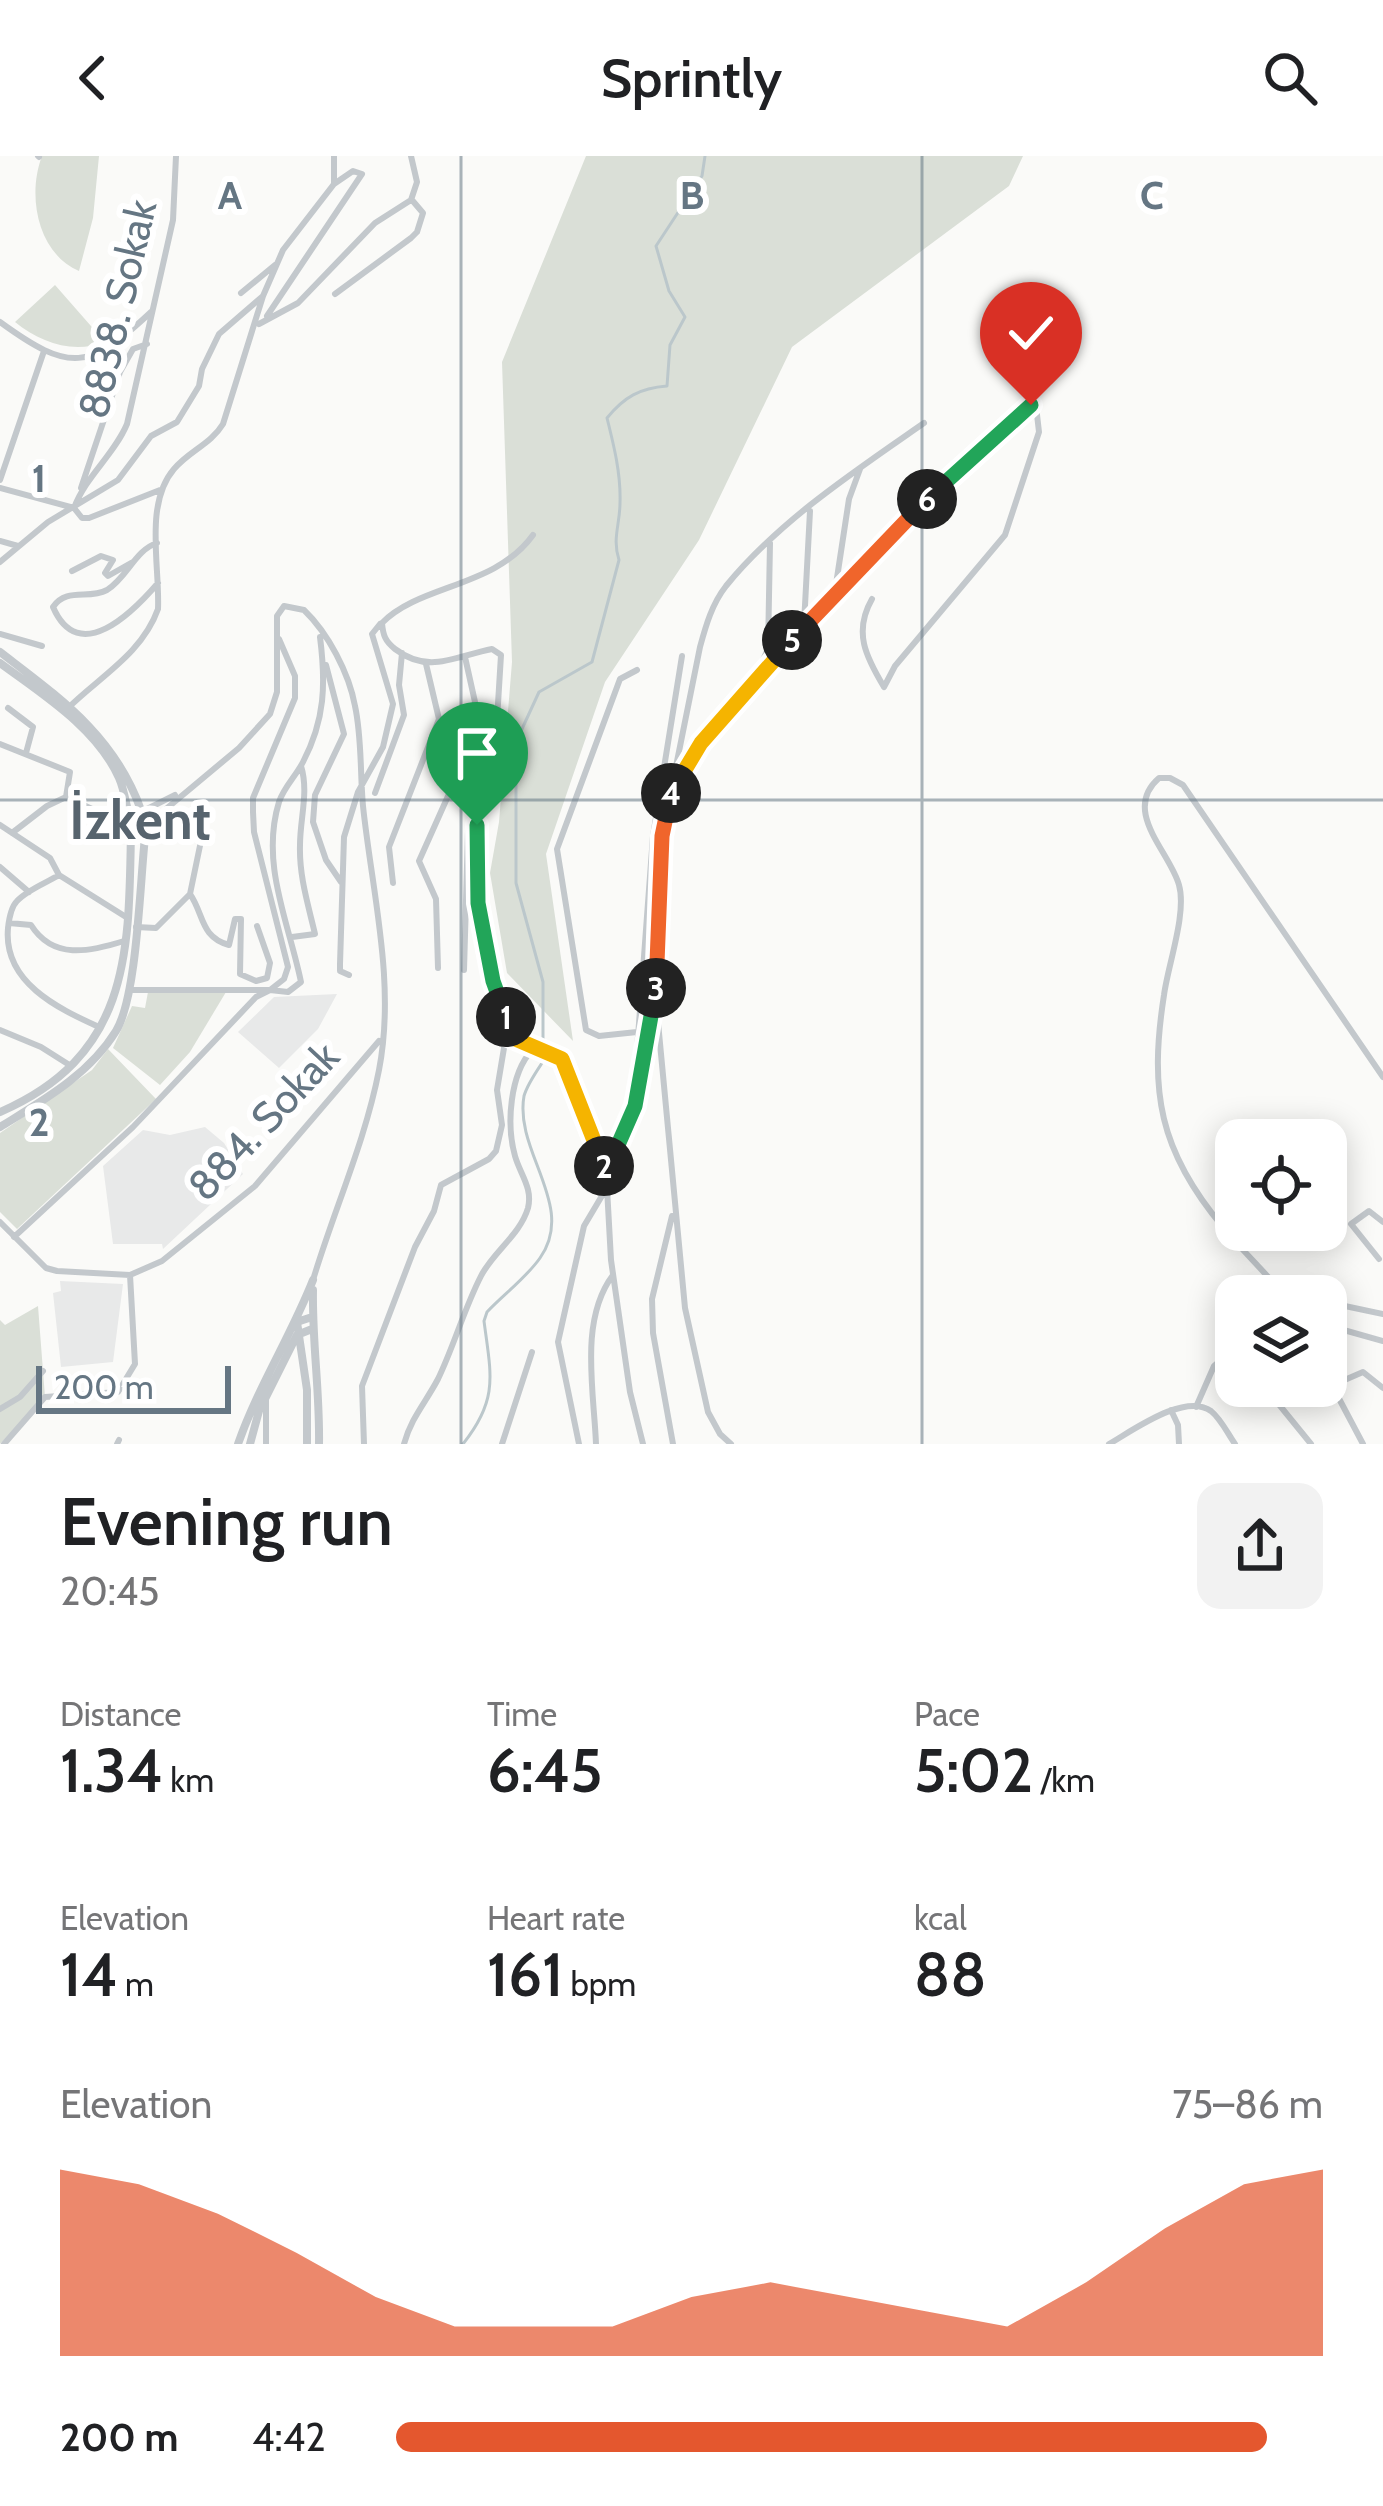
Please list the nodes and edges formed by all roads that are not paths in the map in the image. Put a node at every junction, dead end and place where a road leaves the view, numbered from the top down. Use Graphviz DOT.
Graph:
graph roads {
  1 [pos="176,156"];
  2 [pos="334,156"];
  3 [pos="411,156"];
  4 [pos="334,184"];
  5 [pos="411,200"];
  6 [pos="277,264"];
  7 [pos="241,293"];
  8 [pos="334,294"];
  9 [pos="263,296"];
  10 [pos="153,309"];
  11 [pos="265,320"];
  12 [pos="256,326"];
  13 [pos="2,327"];
  14 [pos="147,344"];
  15 [pos="44,351"];
  16 [pos="924,423"];
  17 [pos="861,467"];
  18 [pos="0,484"];
  19 [pos="160,490"];
  20 [pos="80,491"];
  21 [pos="74,508"];
  22 [pos="810,508"];
  23 [pos="533,536"];
  24 [pos="0,541"];
  25 [pos="157,542"];
  26 [pos="770,543"];
  27 [pos="18,546"];
  28 [pos="137,559"];
  29 [pos="0,562"];
  30 [pos="72,571"];
  31 [pos="158,583"];
  32 [pos="835,594"];
  33 [pos="872,599"];
  34 [pos="382,623"];
  35 [pos="803,627"];
  36 [pos="320,632"];
  37 [pos="0,634"];
  38 [pos="278,635"];
  39 [pos="42,646"];
  40 [pos="0,652"];
  41 [pos="402,653"];
  42 [pos="682,656"];
  43 [pos="465,657"];
  44 [pos="324,661"];
  45 [pos="0,663"];
  46 [pos="426,664"];
  47 [pos="637,670"];
  48 [pos="750,690"];
  49 [pos="8,708"];
  50 [pos="67,708"];
  51 [pos="478,741"];
  52 [pos="0,744"];
  53 [pos="26,753"];
  54 [pos="301,766"];
  55 [pos="362,782"];
  56 [pos="673,787"];
  57 [pos="183,790"];
  58 [pos="375,793"];
  59 [pos="66,797"];
  60 [pos="142,811"];
  61 [pos="129,821"];
  62 [pos="0,825"];
  63 [pos="147,825"];
  64 [pos="12,833"];
  65 [pos="202,836"];
  66 [pos="0,867"];
  67 [pos="59,875"];
  68 [pos="393,883"];
  69 [pos="343,885"];
  70 [pos="29,892"];
  71 [pos="190,894"];
  72 [pos="127,917"];
  73 [pos="9,922"];
  74 [pos="257,926"];
  75 [pos="136,927"];
  76 [pos="292,938"];
  77 [pos="124,941"];
  78 [pos="438,968"];
  79 [pos="464,970"];
  80 [pos="349,975"];
  81 [pos="270,989"];
  82 [pos="128,991"];
  83 [pos="656,1001"];
  84 [pos="102,1028"];
  85 [pos="0,1030"];
  86 [pos="638,1032"];
  87 [pos="506,1035"];
  88 [pos="381,1038"];
  89 [pos="532,1049"];
  90 [pos="643,1063"];
  91 [pos="75,1070"];
  92 [pos="1383,1077"];
  93 [pos="0,1112"];
  94 [pos="0,1127"];
  95 [pos="607,1170"];
  96 [pos="607,1187"];
  97 [pos="674,1207"];
  98 [pos="0,1222"];
  99 [pos="1383,1222"];
  100 [pos="14,1237"];
  101 [pos="1379,1259"];
  102 [pos="130,1274"];
  103 [pos="613,1275"];
  104 [pos="1266,1275"];
  105 [pos="313,1280"];
  106 [pos="1347,1306"];
  107 [pos="1383,1314"];
  108 [pos="312,1317"];
  109 [pos="297,1322"];
  110 [pos="312,1329"];
  111 [pos="1347,1331"];
  112 [pos="297,1335"];
  113 [pos="1383,1341"];
  114 [pos="532,1352"];
  115 [pos="1215,1365"];
  116 [pos="43,1371"];
  117 [pos="1347,1379"];
  118 [pos="1383,1388"];
  119 [pos="22,1395"];
  120 [pos="266,1396"];
  121 [pos="45,1397"];
  122 [pos="1193,1407"];
  123 [pos="1281,1407"];
  124 [pos="1344,1407"];
  125 [pos="0,1408"];
  126 [pos="1171,1410"];
  127 [pos="1178,1425"];
  128 [pos="4,1444"];
  129 [pos="238,1444"];
  130 [pos="250,1444"];
  131 [pos="266,1444"];
  132 [pos="307,1444"];
  133 [pos="319,1444"];
  134 [pos="364,1444"];
  135 [pos="404,1444"];
  136 [pos="502,1444"];
  137 [pos="579,1444"];
  138 [pos="596,1444"];
  139 [pos="643,1444"];
  140 [pos="673,1444"];
  141 [pos="731,1444"];
  142 [pos="1109,1444"];
  143 [pos="1179,1444"];
  144 [pos="1235,1444"];
  145 [pos="1311,1444"];
  146 [pos="1363,1444"];
  1 -- 10 [label="street, 8838. Sokak"];
  2 -- 4 [label="street"];
  3 -- 5 [label="street"];
  4 -- 6 [label="street"];
  4 -- 11 [label="street"];
  5 -- 8 [label="street"];
  5 -- 11 [label="street"];
  6 -- 7 [label="street"];
  6 -- 9 [label="street"];
  9 -- 12 [label="street"];
  9 -- 21 [label="street"];
  10 -- 14 [label="street, 8838. Sokak"];
  10 -- 15 [label="street"];
  11 -- 12 [label="street"];
  12 -- 19 [label="street"];
  13 -- 15 [label="street"];
  14 -- 20 [label="street, 8838. Sokak"];
  14 -- 20 [label="street"];
  15 -- 18 [label="street"];
  16 -- 17 [label="street"];
  17 -- 22 [label="street"];
  17 -- 32 [label="street"];
  18 -- 21 [label="street"];
  19 -- 21 [label="street"];
  19 -- 25 [label="street"];
  20 -- 21 [label="street, 8838. Sokak"];
  21 -- 27 [label="street"];
  22 -- 26 [label="street"];
  22 -- 35 [label="street"];
  23 -- 34 [label="street"];
  24 -- 27 [label="street"];
  25 -- 28 [label="street"];
  25 -- 31 [label="street"];
  26 -- 48 [label="street"];
  26 -- 56 [label="street"];
  27 -- 29 [label="street"];
  28 -- 30 [label="street"];
  28 -- 31 [label="street"];
  31 -- 50 [label="street"];
  32 -- 33 [label="street"];
  32 -- 35 [label="street"];
  34 -- 41 [label="street"];
  34 -- 55 [label="street"];
  35 -- 48 [label="street"];
  36 -- 38 [label="street"];
  36 -- 44 [label="street"];
  36 -- 55 [label="street"];
  37 -- 39 [label="street"];
  38 -- 57 [label="street"];
  38 -- 81 [label="street"];
  40 -- 50 [label="street"];
  41 -- 46 [label="street"];
  41 -- 58 [label="street"];
  42 -- 86 [label="street"];
  43 -- 46 [label="street"];
  43 -- 51 [label="street"];
  43 -- 87 [label="street"];
  44 -- 54 [label="street"];
  44 -- 69 [label="street"];
  45 -- 50 [label="street"];
  46 -- 68 [label="street"];
  47 -- 86 [label="street"];
  48 -- 56 [label="street"];
  49 -- 53 [label="street"];
  50 -- 60 [label="street"];
  50 -- 61 [label="street"];
  51 -- 78 [label="street"];
  51 -- 79 [label="street"];
  52 -- 53 [label="street"];
  53 -- 59 [label="street"];
  54 -- 76 [label="street"];
  54 -- 76 [label="street"];
  55 -- 69 [label="street"];
  55 -- 88 [label="street"];
  56 -- 83 [label="street"];
  57 -- 60 [label="street"];
  57 -- 63 [label="street"];
  59 -- 61 [label="street"];
  59 -- 64 [label="street"];
  60 -- 61 [label="street"];
  60 -- 63 [label="street"];
  61 -- 63 [label="street"];
  61 -- 72 [label="street"];
  62 -- 64 [label="street"];
  63 -- 75 [label="street"];
  64 -- 67 [label="street"];
  65 -- 71 [label="street"];
  66 -- 70 [label="street"];
  67 -- 70 [label="street"];
  67 -- 72 [label="street"];
  69 -- 80 [label="street"];
  70 -- 73 [label="street"];
  71 -- 74 [label="street"];
  71 -- 75 [label="street"];
  72 -- 77 [label="street"];
  73 -- 77 [label="street"];
  73 -- 84 [label="street"];
  75 -- 82 [label="street"];
  76 -- 81 [label="street"];
  77 -- 84 [label="street"];
  81 -- 82 [label="street"];
  81 -- 100 [label="street"];
  82 -- 91 [label="street"];
  83 -- 90 [label="street"];
  83 -- 97 [label="street"];
  84 -- 91 [label="street"];
  85 -- 91 [label="street"];
  86 -- 90 [label="street"];
  87 -- 89 [label="street"];
  87 -- 134 [label="street"];
  88 -- 102 [label="street, 884. Sokak"];
  88 -- 105 [label="street"];
  89 -- 95 [label="street"];
  89 -- 135 [label="street"];
  90 -- 95 [label="street"];
  91 -- 93 [label="street"];
  91 -- 94 [label="street"];
  92 -- 104 [label="street"];
  95 -- 96 [label="street"];
  96 -- 103 [label="street"];
  96 -- 137 [label="street"];
  97 -- 140 [label="street"];
  97 -- 141 [label="street"];
  98 -- 100 [label="street"];
  99 -- 101 [label="street"];
  100 -- 102 [label="street"];
  102 -- 121 [label="street"];
  103 -- 138 [label="street"];
  103 -- 139 [label="street"];
  105 -- 108 [label="street"];
  105 -- 109 [label="street"];
  106 -- 107 [label="street"];
  108 -- 109 [label="street"];
  108 -- 110 [label="street"];
  109 -- 112 [label="street"];
  109 -- 129 [label="street"];
  110 -- 112 [label="street"];
  110 -- 133 [label="street"];
  111 -- 113 [label="street"];
  112 -- 120 [label="street"];
  112 -- 132 [label="street"];
  114 -- 136 [label="street"];
  115 -- 122 [label="street"];
  116 -- 119 [label="street"];
  117 -- 118 [label="street"];
  119 -- 121 [label="street"];
  119 -- 125 [label="street"];
  120 -- 130 [label="street"];
  120 -- 131 [label="street"];
  121 -- 128 [label="street"];
  122 -- 126 [label="street"];
  122 -- 127 [label="street"];
  122 -- 144 [label="street"];
  123 -- 145 [label="street"];
  124 -- 146 [label="street"];
  126 -- 127 [label="street"];
  126 -- 142 [label="street"];
  127 -- 143 [label="street"];
}
